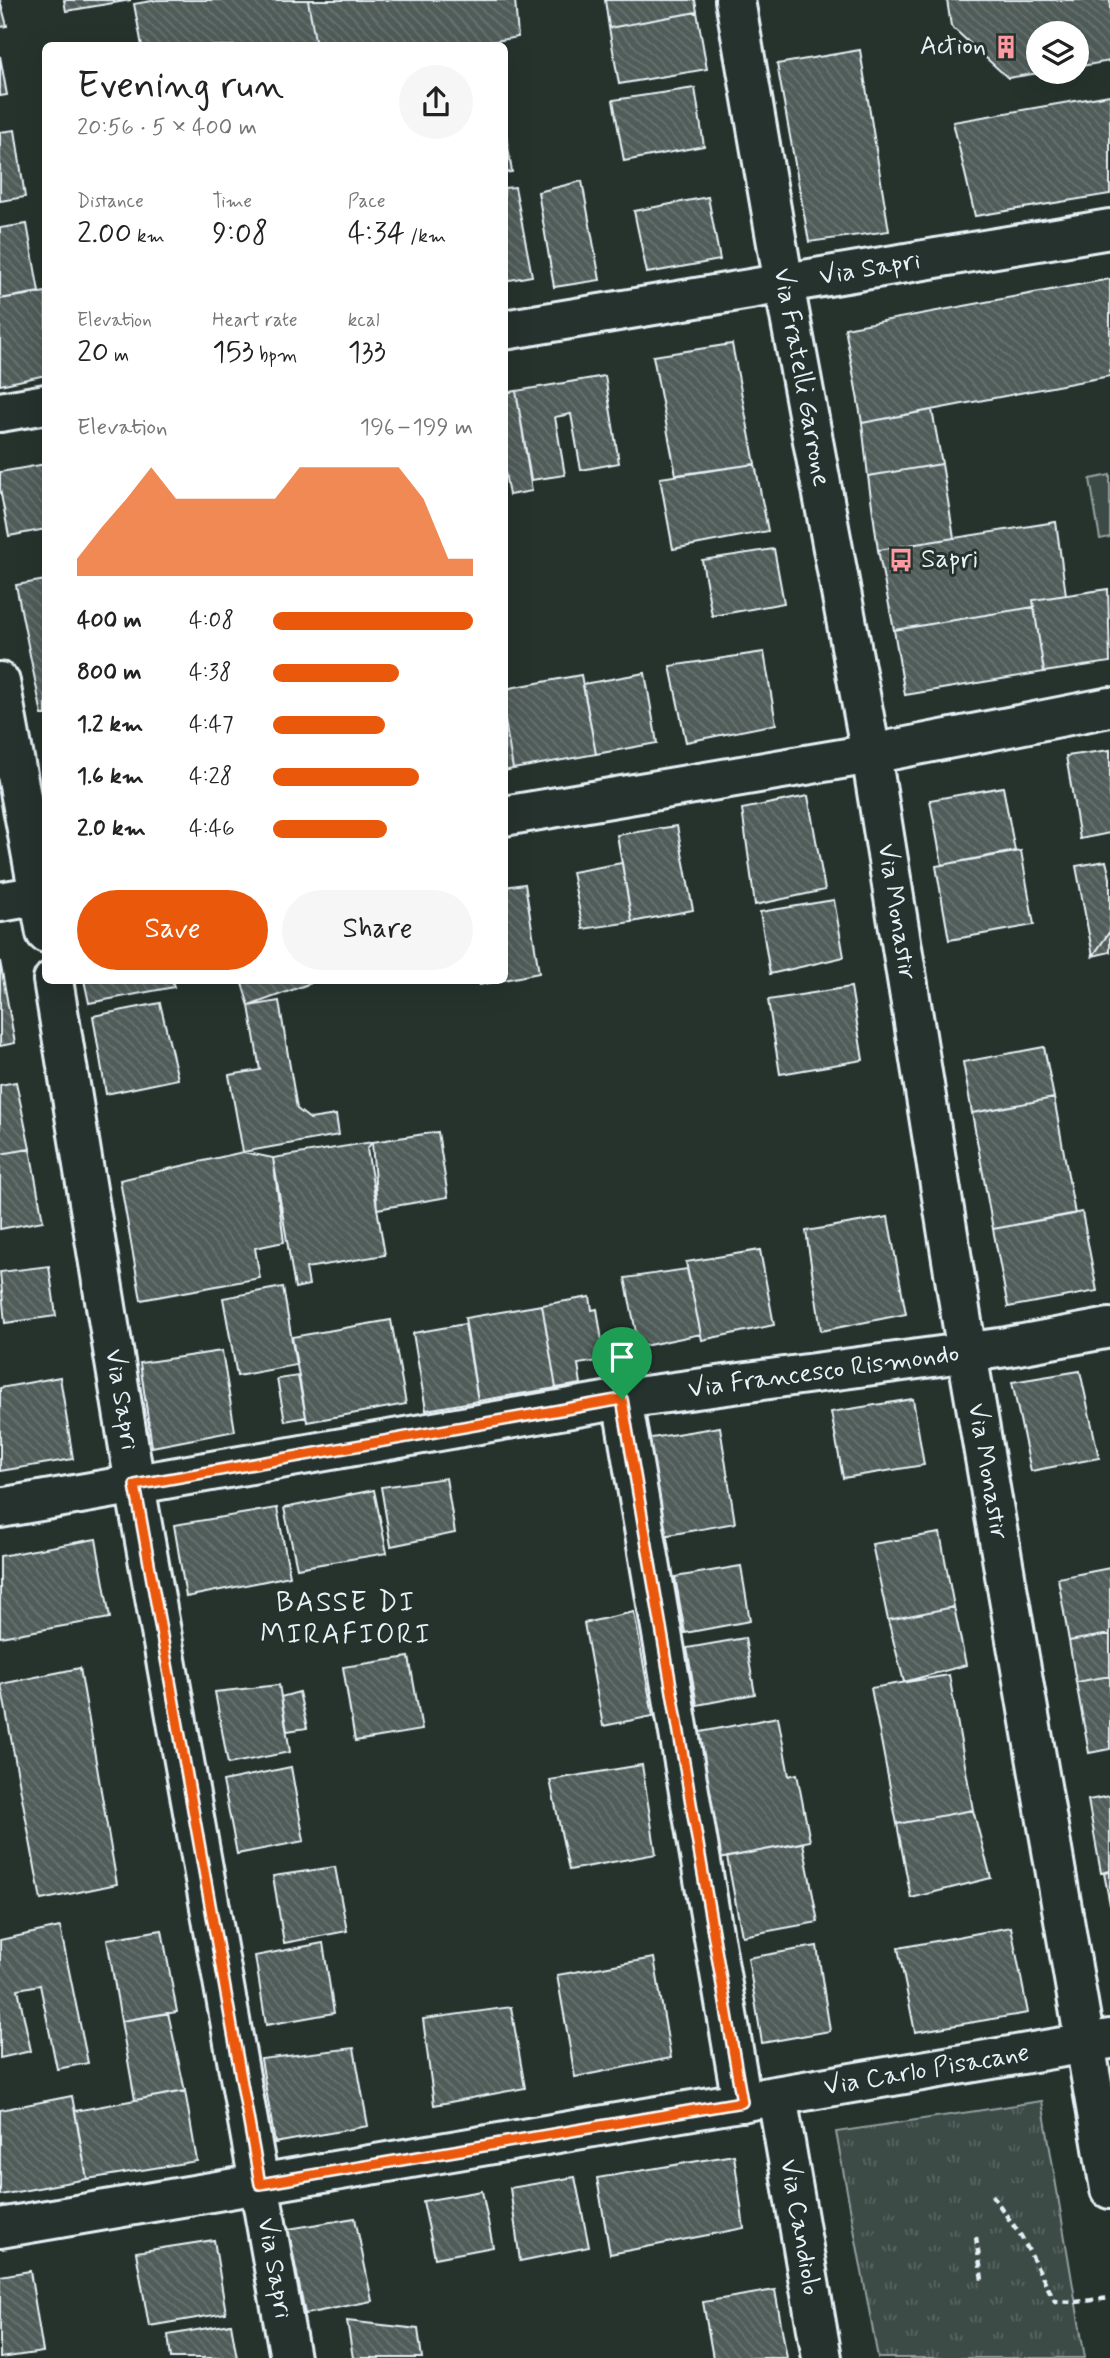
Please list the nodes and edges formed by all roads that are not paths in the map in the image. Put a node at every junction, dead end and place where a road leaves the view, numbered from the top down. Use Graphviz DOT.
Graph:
graph roads {
  1 [pos="736,0"];
  2 [pos="1110,229"];
  3 [pos="785,284"];
  4 [pos="508,329"];
  5 [pos="42,405"];
  6 [pos="0,412"];
  7 [pos="0,682"];
  8 [pos="1110,707"];
  9 [pos="871,754"];
  10 [pos="508,815"];
  11 [pos="42,890"];
  12 [pos="42,895"];
  13 [pos="0,902"];
  14 [pos="54,984"];
  15 [pos="1110,1328"];
  16 [pos="967,1353"];
  17 [pos="622,1399"];
  18 [pos="135,1485"];
  19 [pos="0,1508"];
  20 [pos="1098,2042"];
  21 [pos="760,2099"];
  22 [pos="260,2184"];
  23 [pos="1110,2189"];
  24 [pos="0,2228"];
  25 [pos="290,2358"];
  26 [pos="822,2358"];
  1 -- 3 [label="street, Via Fratelli Garrone"];
  2 -- 3 [label="street, Via Sapri"];
  3 -- 4 [label="street, Via Sapri"];
  3 -- 9 [label="street, Via Fratelli Garrone"];
  5 -- 6 [label="street"];
  7 -- 11 [label="street"];
  8 -- 9 [label="street"];
  9 -- 10 [label="street"];
  9 -- 16 [label="street, Via Monastir"];
  12 -- 13 [label="street"];
  14 -- 18 [label="street, Via Sapri"];
  15 -- 16 [label="street, Via Francesco Rismondo"];
  16 -- 17 [label="street, Via Francesco Rismondo"];
  16 -- 20 [label="street, Via Monastir"];
  17 -- 18 [label="street, Via Francesco Rismondo"];
  17 -- 21 [label="street"];
  18 -- 19 [label="street, Via Francesco Rismondo"];
  18 -- 22 [label="street, Via Sapri"];
  20 -- 21 [label="street, Via Carlo Pisacane"];
  20 -- 23 [label="street, Via Monastir"];
  21 -- 22 [label="street, Via Carlo Pisacane"];
  21 -- 26 [label="street, Via Candiolo"];
  22 -- 24 [label="street, Via Carlo Pisacane"];
  22 -- 25 [label="street, Via Sapri"];
}
